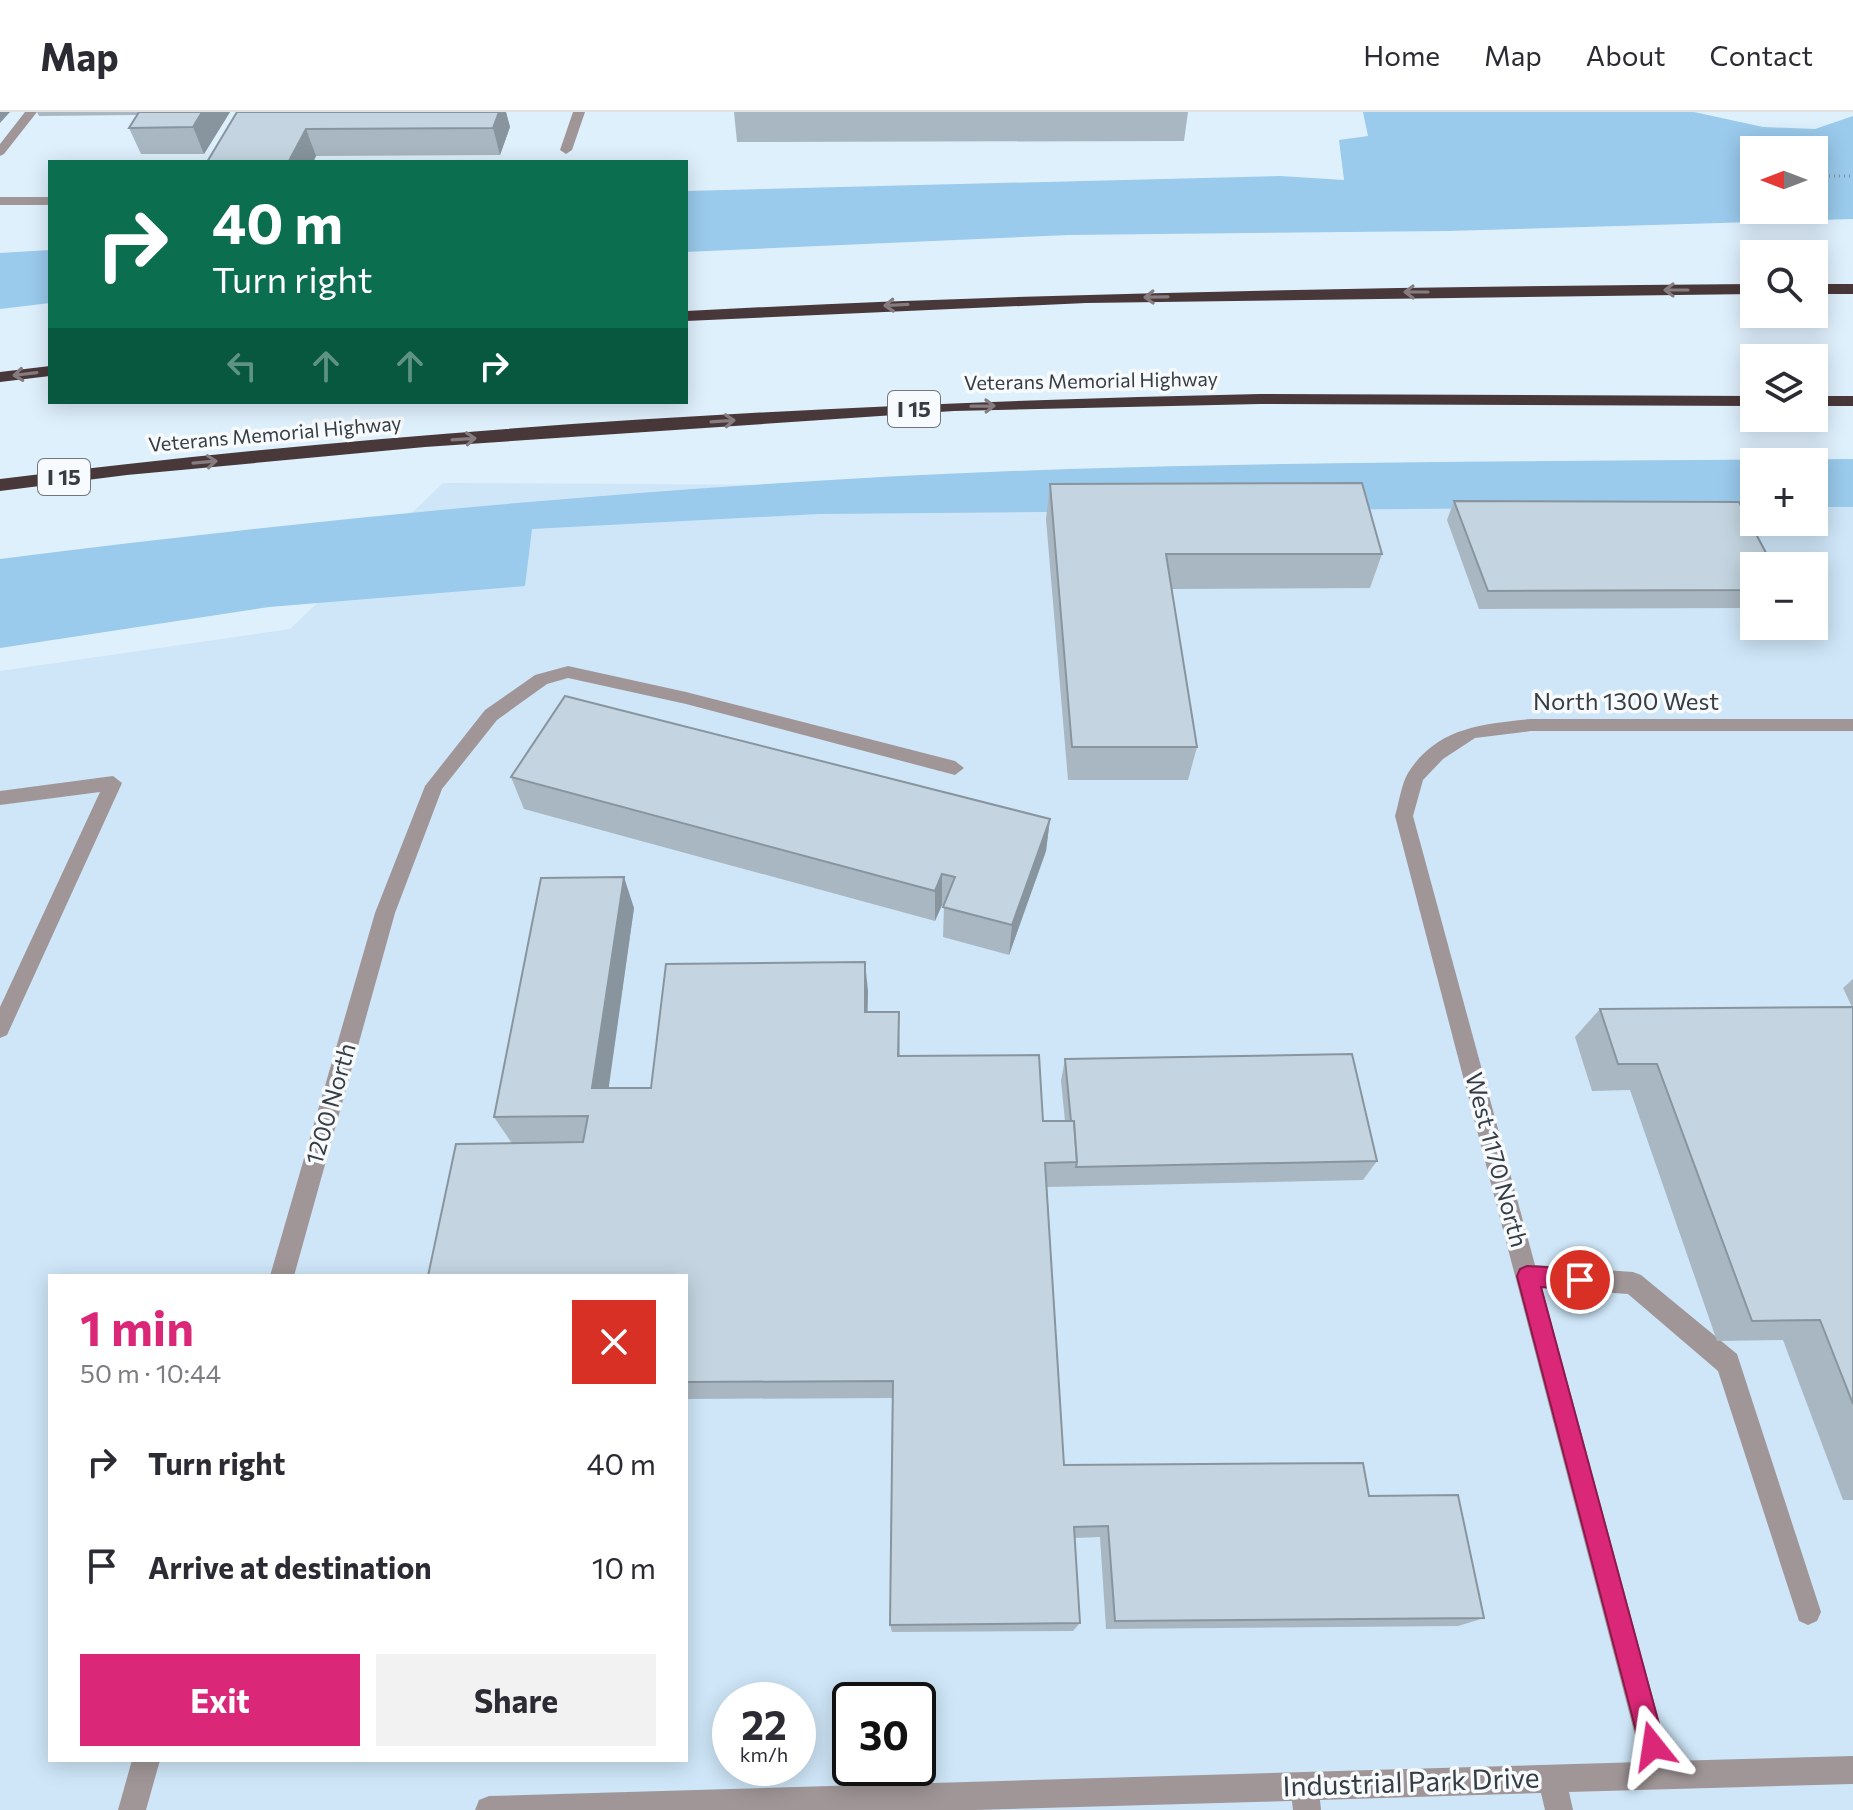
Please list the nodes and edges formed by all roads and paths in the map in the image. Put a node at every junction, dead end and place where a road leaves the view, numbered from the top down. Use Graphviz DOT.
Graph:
graph roads {
  1 [pos="31,112"];
  2 [pos="579,112"];
  3 [pos="566,150"];
  4 [pos="0,152"];
  5 [pos="1828,176"];
  6 [pos="1853,176"];
  7 [pos="0,201"];
  8 [pos="48,201"];
  9 [pos="1740,289"];
  10 [pos="1828,289"];
  11 [pos="1853,289"];
  12 [pos="688,316"];
  13 [pos="48,371"];
  14 [pos="0,377"];
  15 [pos="1740,401"];
  16 [pos="1828,401"];
  17 [pos="1853,401"];
  18 [pos="0,485"];
  19 [pos="1853,725"];
  20 [pos="955,768"];
  21 [pos="1415,777"];
  22 [pos="0,798"];
  23 [pos="0,1029"];
  24 [pos="283,1274"];
  25 [pos="1527,1276"];
  26 [pos="1808,1612"];
  27 [pos="145,1762"];
  28 [pos="1853,1770"];
  29 [pos="1660,1775"];
  30 [pos="1552,1778"];
  31 [pos="1306,1798"];
  32 [pos="1017,1802"];
  33 [pos="792,1805"];
  34 [pos="132,1810"];
  35 [pos="489,1810"];
  36 [pos="1559,1810"];
  1 -- 4 [label="street"];
  2 -- 3 [label="street"];
  5 -- 6 [label="path"];
  7 -- 8 [label="street"];
  9 -- 12 [label="highway, one-way"];
  10 -- 11 [label="highway"];
  13 -- 14 [label="highway, one-way"];
  18 -- 15 [label="highway, Veterans Memorial Highway / I 15, one-way"];
  16 -- 17 [label="highway"];
  19 -- 21 [label="street, North 1300 West"];
  20 -- 24 [label="street, 1200 North"];
  21 -- 25 [label="street, West 1170 North"];
  22 -- 23 [label="street"];
  25 -- 26 [label="street"];
  25 -- 29 [label="street, West 1170 North"];
  27 -- 34 [label="street"];
  28 -- 29 [label="street, Industrial Park Drive"];
  29 -- 30 [label="street, Industrial Park Drive"];
  30 -- 31 [label="street, Industrial Park Drive"];
  30 -- 36 [label="street"];
  31 -- 32 [label="street, Industrial Park Drive"];
  32 -- 33 [label="street, Industrial Park Drive"];
  33 -- 35 [label="street, Industrial Park Drive"];
}
